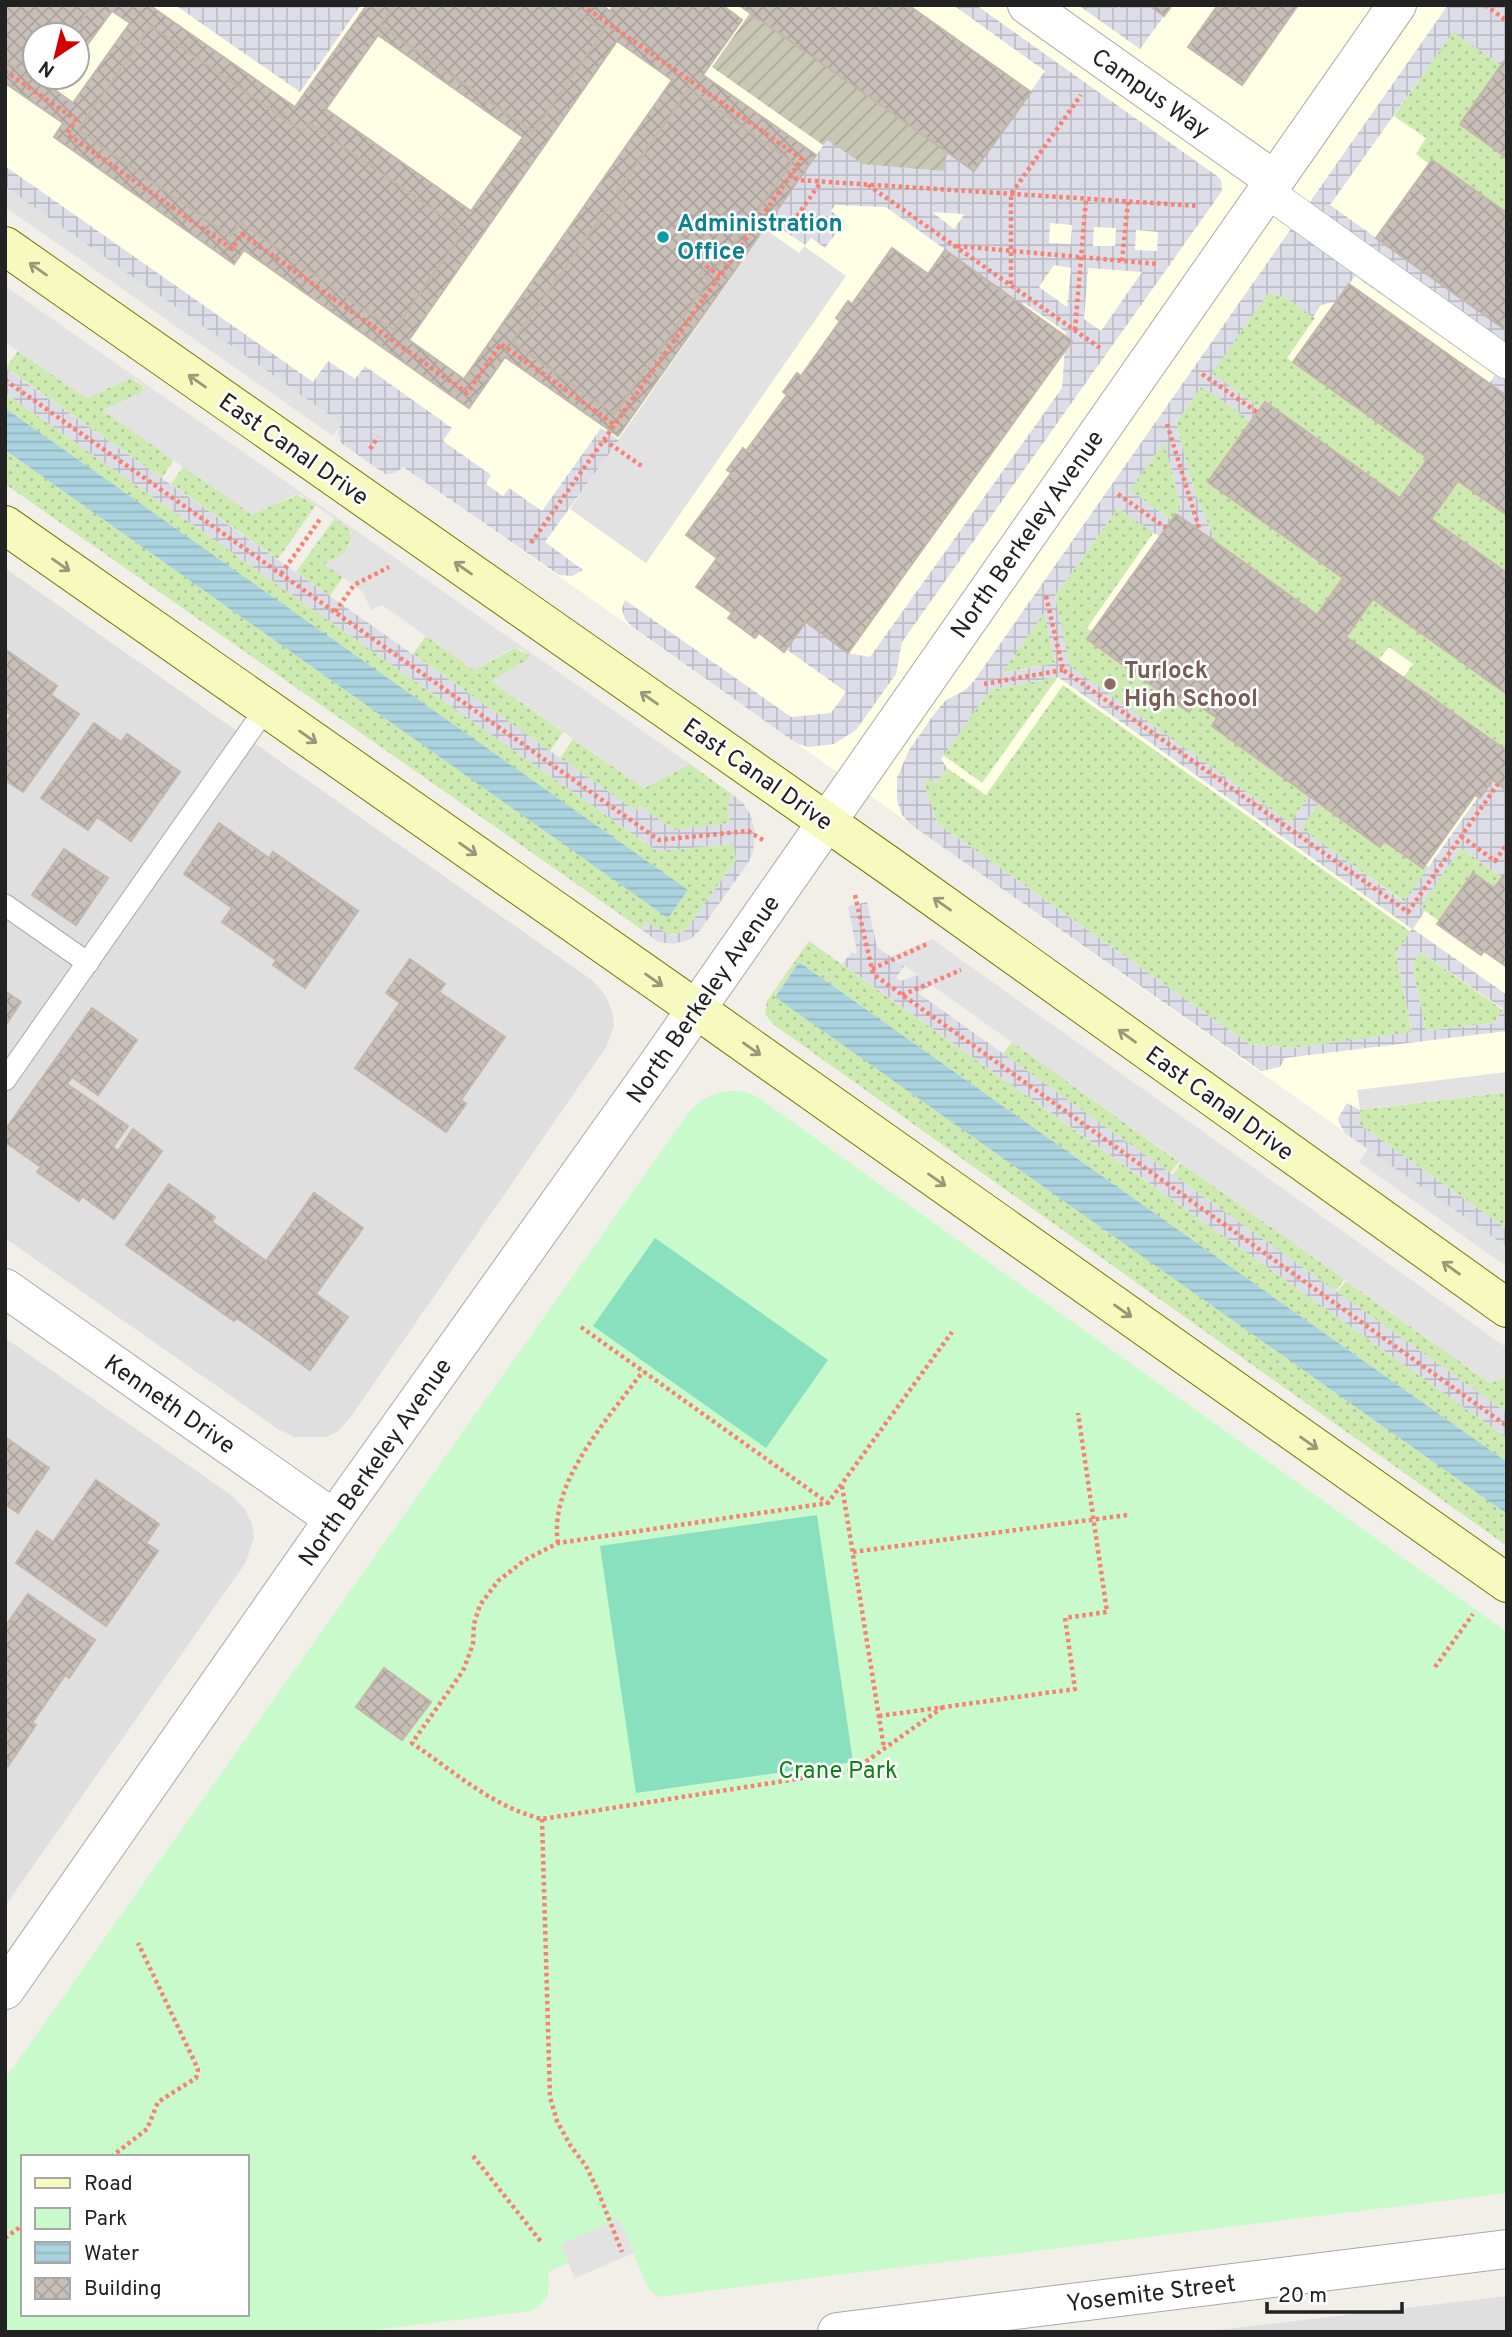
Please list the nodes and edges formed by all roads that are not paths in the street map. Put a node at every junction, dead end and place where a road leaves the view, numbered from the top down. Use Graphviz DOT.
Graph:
graph roads {
  1 [pos="1027,5"];
  2 [pos="1397,5"];
  3 [pos="1270,186"];
  4 [pos="5,246"];
  5 [pos="1507,363"];
  6 [pos="5,525"];
  7 [pos="266,708"];
  8 [pos="826,822"];
  9 [pos="5,905"];
  10 [pos="88,962"];
  11 [pos="696,1009"];
  12 [pos="5,1080"];
  13 [pos="5,1288"];
  14 [pos="1507,1308"];
  15 [pos="334,1519"];
  16 [pos="1507,1583"];
  17 [pos="5,1990"];
  18 [pos="1507,2249"];
  19 [pos="837,2332"];
  1 -- 3 [label="street, Campus Way"];
  2 -- 3 [label="street, North Berkeley Avenue"];
  3 -- 5 [label="street, Campus Way"];
  3 -- 8 [label="street, North Berkeley Avenue"];
  8 -- 4 [label="main road, East Canal Drive, one-way"];
  6 -- 7 [label="main road, one-way"];
  7 -- 10 [label="lane"];
  7 -- 11 [label="main road, one-way"];
  8 -- 11 [label="street, North Berkeley Avenue"];
  14 -- 8 [label="main road, East Canal Drive, one-way"];
  9 -- 10 [label="lane"];
  10 -- 12 [label="lane"];
  11 -- 15 [label="street, North Berkeley Avenue"];
  11 -- 16 [label="main road, one-way"];
  13 -- 15 [label="street, Kenneth Drive"];
  15 -- 17 [label="street, North Berkeley Avenue"];
  18 -- 19 [label="street, Yosemite Street"];
}
